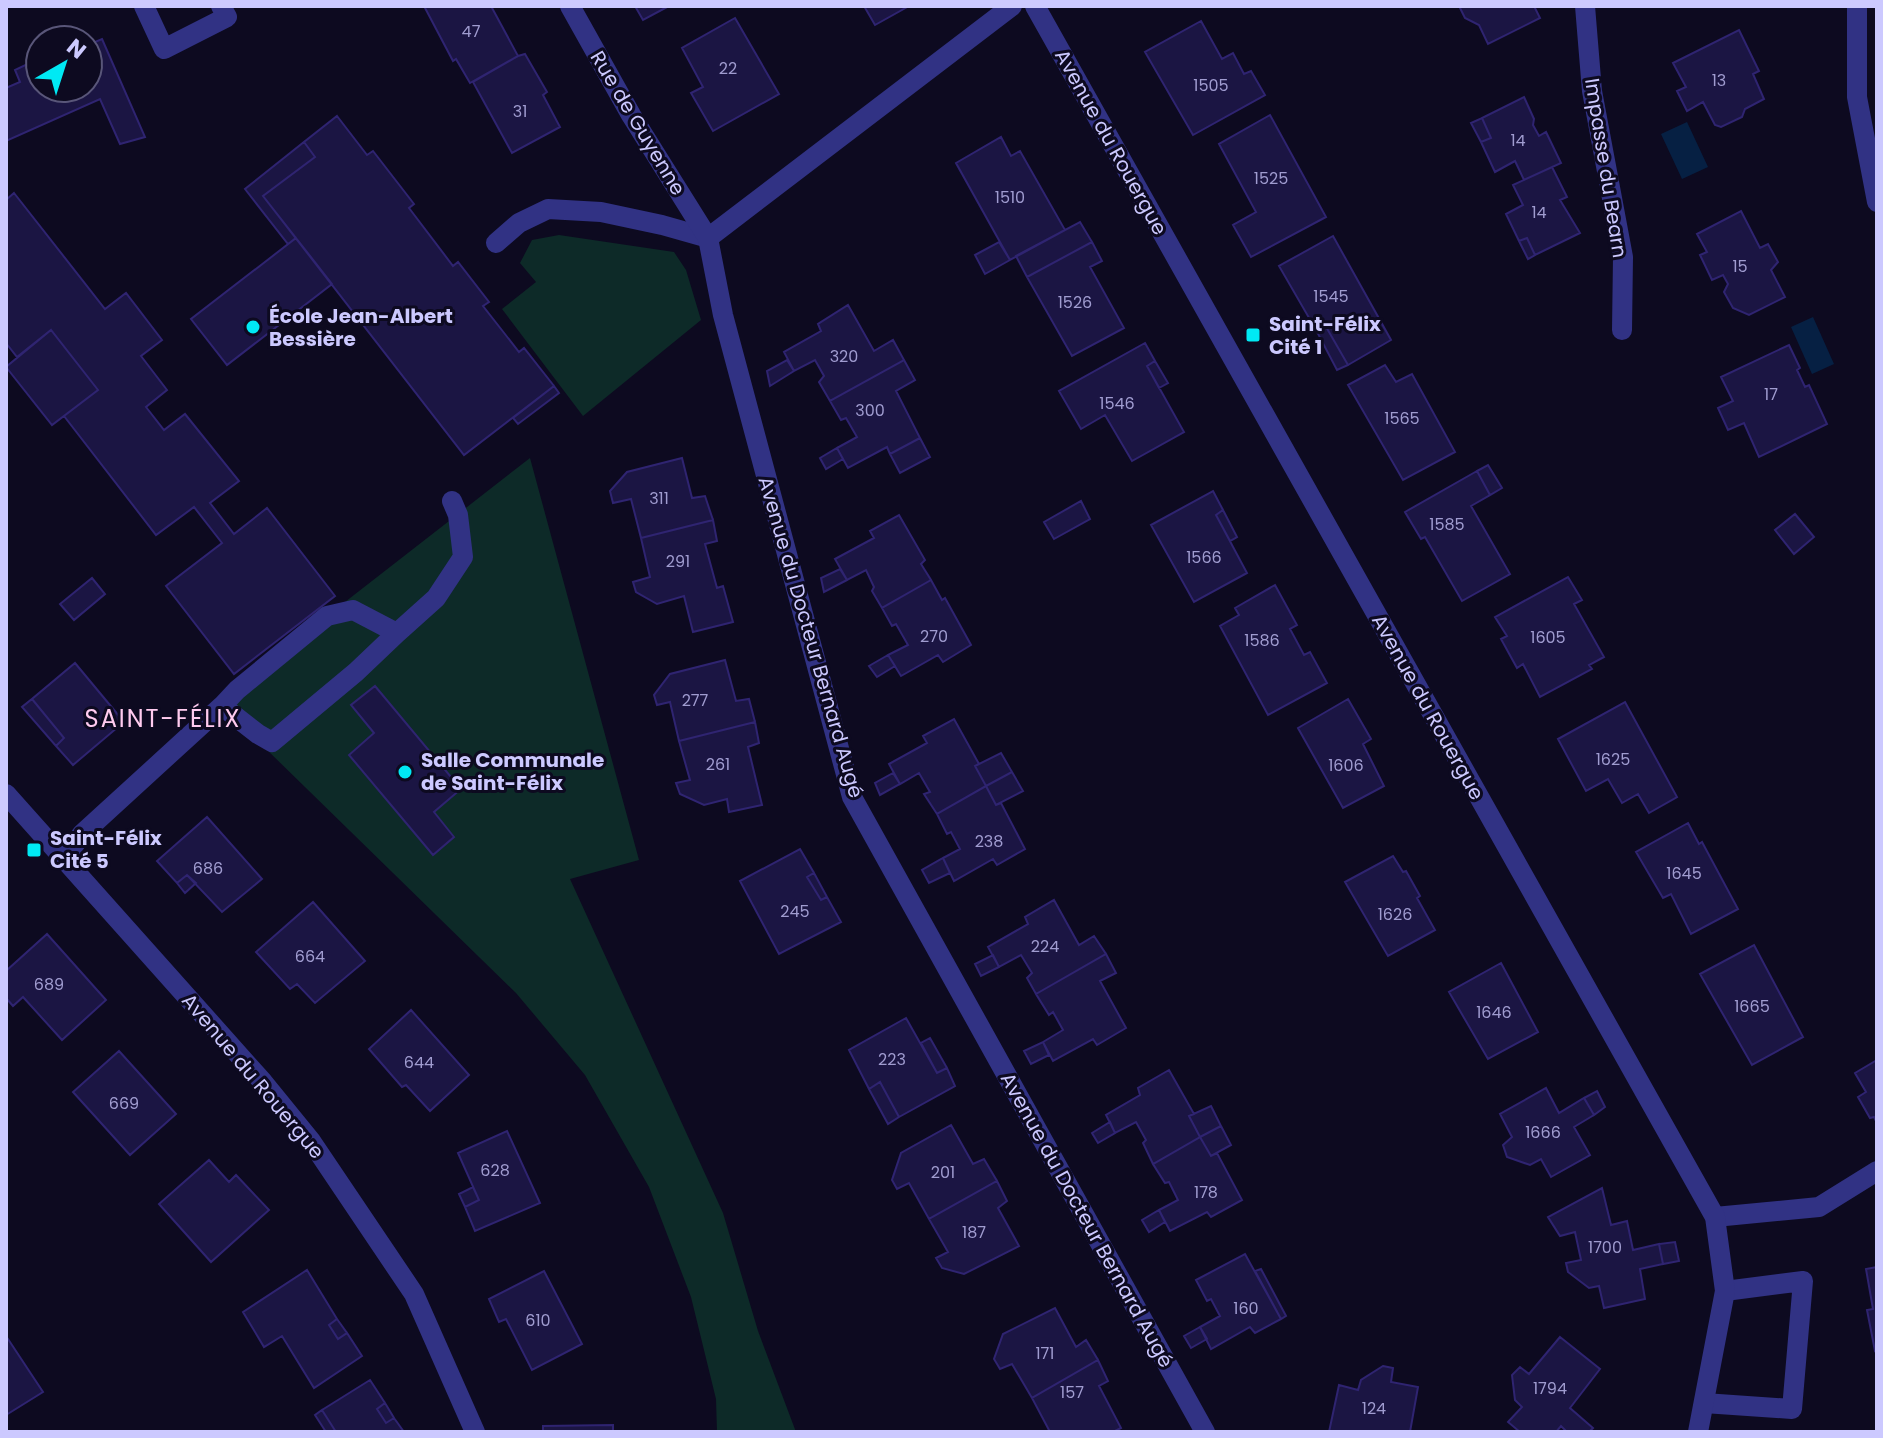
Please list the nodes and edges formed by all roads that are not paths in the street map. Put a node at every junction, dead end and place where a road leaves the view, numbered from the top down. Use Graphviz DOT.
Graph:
graph roads {
  1 [pos="144,6"];
  2 [pos="221,6"];
  3 [pos="570,6"];
  4 [pos="1012,6"];
  5 [pos="1035,6"];
  6 [pos="1585,6"];
  7 [pos="1857,6"];
  8 [pos="1877,202"];
  9 [pos="708,238"];
  10 [pos="496,243"];
  11 [pos="1622,330"];
  12 [pos="452,501"];
  13 [pos="397,633"];
  14 [pos="222,706"];
  15 [pos="6,794"];
  16 [pos="63,860"];
  17 [pos="1877,1171"];
  18 [pos="1715,1217"];
  19 [pos="1725,1291"];
  20 [pos="1704,1403"];
  21 [pos="475,1432"];
  22 [pos="1205,1432"];
  23 [pos="1698,1432"];
  1 -- 2 [label="street"];
  3 -- 9 [label="street, Rue de Guyenne"];
  4 -- 9 [label="street"];
  5 -- 18 [label="street, Avenue du Rouergue"];
  6 -- 11 [label="street, Impasse du Bearn"];
  7 -- 8 [label="street"];
  9 -- 10 [label="street"];
  9 -- 22 [label="street, Avenue du Docteur Bernard Augé"];
  12 -- 13 [label="street"];
  13 -- 14 [label="street"];
  13 -- 14 [label="street"];
  14 -- 16 [label="street"];
  15 -- 16 [label="street, Avenue du Rouergue"];
  16 -- 21 [label="street, Avenue du Rouergue"];
  17 -- 18 [label="street"];
  18 -- 19 [label="street, Avenue du Rouergue"];
  19 -- 20 [label="street, Avenue du Rouergue"];
  19 -- 20 [label="street"];
  20 -- 23 [label="street, Avenue du Rouergue"];
}
